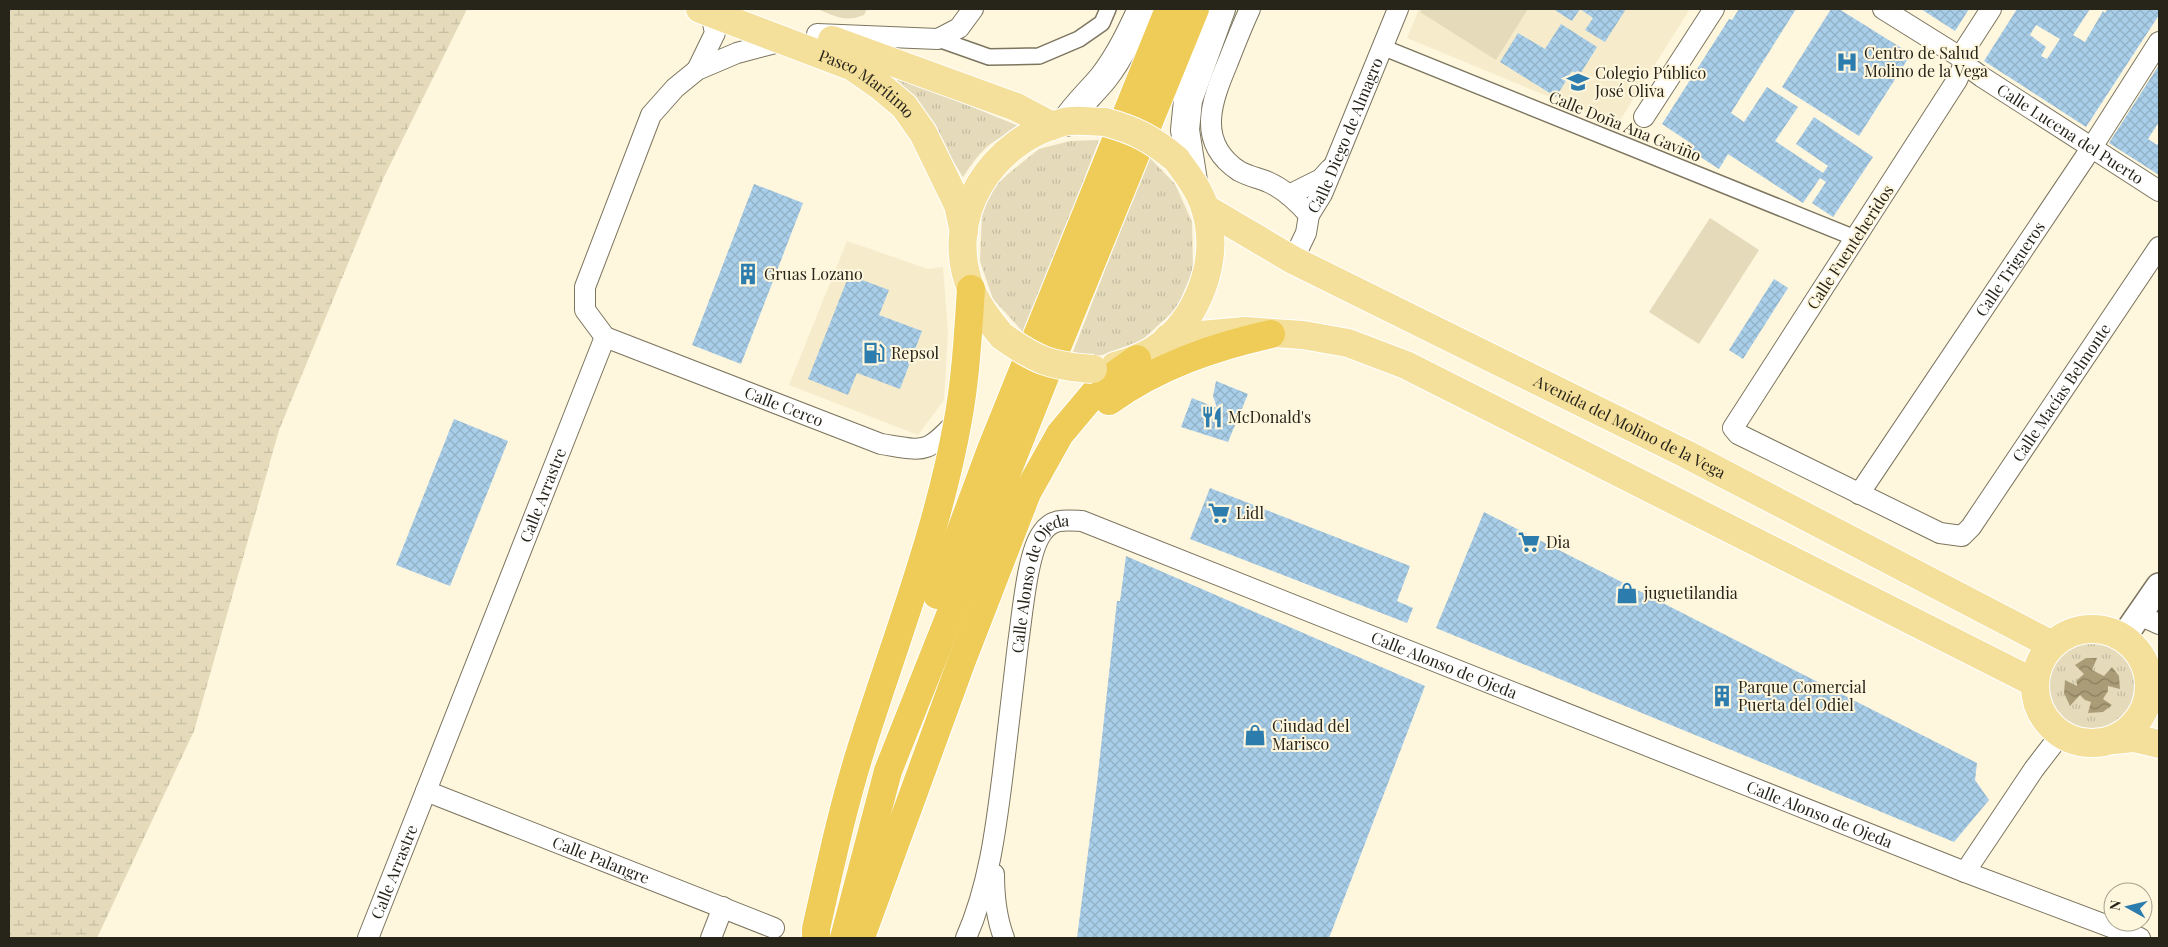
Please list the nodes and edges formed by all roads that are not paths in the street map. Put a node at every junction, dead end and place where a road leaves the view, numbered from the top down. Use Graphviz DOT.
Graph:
graph roads {
  1 [pos="748,9"];
  2 [pos="973,9"];
  3 [pos="1108,9"];
  4 [pos="1142,9"];
  5 [pos="1169,9"];
  6 [pos="1196,9"];
  7 [pos="1221,9"];
  8 [pos="1250,9"];
  9 [pos="1398,9"];
  10 [pos="1714,9"];
  11 [pos="1883,9"];
  12 [pos="1991,9"];
  13 [pos="706,11"];
  14 [pos="817,34"];
  15 [pos="938,39"];
  16 [pos="783,41"];
  17 [pos="2159,42"];
  18 [pos="1382,47"];
  19 [pos="1962,61"];
  20 [pos="697,70"];
  21 [pos="1644,117"];
  22 [pos="1059,124"];
  23 [pos="2092,147"];
  24 [pos="1335,163"];
  25 [pos="1193,181"];
  26 [pos="2159,191"];
  27 [pos="1289,195"];
  28 [pos="1205,208"];
  29 [pos="1309,215"];
  30 [pos="964,232"];
  31 [pos="1856,238"];
  32 [pos="2159,247"];
  33 [pos="1293,260"];
  34 [pos="971,288"];
  35 [pos="1271,334"];
  36 [pos="605,337"];
  37 [pos="1168,338"];
  38 [pos="1137,359"];
  39 [pos="958,420"];
  40 [pos="1060,434"];
  41 [pos="1858,494"];
  42 [pos="2159,586"];
  43 [pos="2149,619"];
  44 [pos="2123,638"];
  45 [pos="2052,645"];
  46 [pos="2035,683"];
  47 [pos="2154,693"];
  48 [pos="2062,734"];
  49 [pos="2113,740"];
  50 [pos="2159,744"];
  51 [pos="426,791"];
  52 [pos="994,843"];
  53 [pos="1965,872"];
  54 [pos="723,908"];
  55 [pos="774,928"];
  56 [pos="368,938"];
  57 [pos="710,938"];
  58 [pos="816,938"];
  59 [pos="826,938"];
  60 [pos="844,938"];
  61 [pos="860,938"];
  62 [pos="966,938"];
  63 [pos="1004,938"];
  64 [pos="2140,938"];
  1 -- 14 [label="main road, Paseo Marítimo"];
  2 -- 15 [label="street"];
  3 -- 15 [label="street"];
  4 -- 22 [label="main road"];
  5 -- 59 [label="highway"];
  6 -- 60 [label="highway"];
  7 -- 25 [label="main road"];
  8 -- 27 [label="street"];
  9 -- 18 [label="street, Calle Diego de Almagro"];
  10 -- 21 [label="street"];
  11 -- 19 [label="street, Calle Lucena del Puerto"];
  12 -- 19 [label="street, Calle Fuenteheridos"];
  13 -- 16 [label="main road, Paseo Marítimo"];
  13 -- 20 [label="street"];
  14 -- 15 [label="street"];
  14 -- 22 [label="main road, Paseo Marítimo"];
  16 -- 20 [label="street"];
  16 -- 30 [label="main road, Paseo Marítimo"];
  17 -- 23 [label="street, Calle Trigueros"];
  18 -- 24 [label="street, Calle Diego de Almagro"];
  18 -- 31 [label="street, Calle Doña Ana Gaviño"];
  19 -- 23 [label="street, Calle Lucena del Puerto"];
  19 -- 31 [label="street, Calle Fuenteheridos"];
  20 -- 36 [label="street"];
  22 -- 25 [label="main road, bridge"];
  22 -- 30 [label="main road"];
  23 -- 26 [label="street, Calle Lucena del Puerto"];
  23 -- 41 [label="street, Calle Trigueros"];
  24 -- 27 [label="street"];
  24 -- 29 [label="street, Calle Diego de Almagro"];
  25 -- 28 [label="main road"];
  27 -- 29 [label="street"];
  28 -- 33 [label="main road, Avenida del Molino de la Vega"];
  28 -- 37 [label="main road"];
  29 -- 33 [label="street, Calle Diego de Almagro"];
  30 -- 34 [label="main road"];
  31 -- 41 [label="street, Calle Fuenteheridos"];
  32 -- 41 [label="street, Calle Macías Belmonte"];
  33 -- 45 [label="main road, Avenida del Molino de la Vega"];
  34 -- 38 [label="main road, bridge"];
  34 -- 39 [label="highway"];
  35 -- 37 [label="main road"];
  35 -- 40 [label="highway"];
  35 -- 46 [label="main road"];
  36 -- 39 [label="street, Calle Cerco"];
  36 -- 51 [label="street, Calle Arrastre"];
  37 -- 38 [label="main road"];
  38 -- 40 [label="highway"];
  39 -- 58 [label="highway"];
  40 -- 61 [label="highway"];
  42 -- 43 [label="street"];
  43 -- 44 [label="street"];
  44 -- 45 [label="main road"];
  44 -- 47 [label="main road"];
  45 -- 46 [label="main road"];
  46 -- 48 [label="main road"];
  47 -- 49 [label="main road"];
  48 -- 49 [label="main road"];
  48 -- 53 [label="street"];
  49 -- 50 [label="main road"];
  51 -- 54 [label="street, Calle Palangre"];
  51 -- 56 [label="street, Calle Arrastre"];
  52 -- 53 [label="street, Calle Alonso de Ojeda"];
  52 -- 62 [label="street, Calle Alonso de Ojeda"];
  52 -- 63 [label="street, Calle Alonso de Ojeda"];
  53 -- 64 [label="street, Calle Alonso de Ojeda"];
  54 -- 55 [label="street, Calle Palangre"];
  54 -- 57 [label="street"];
}
